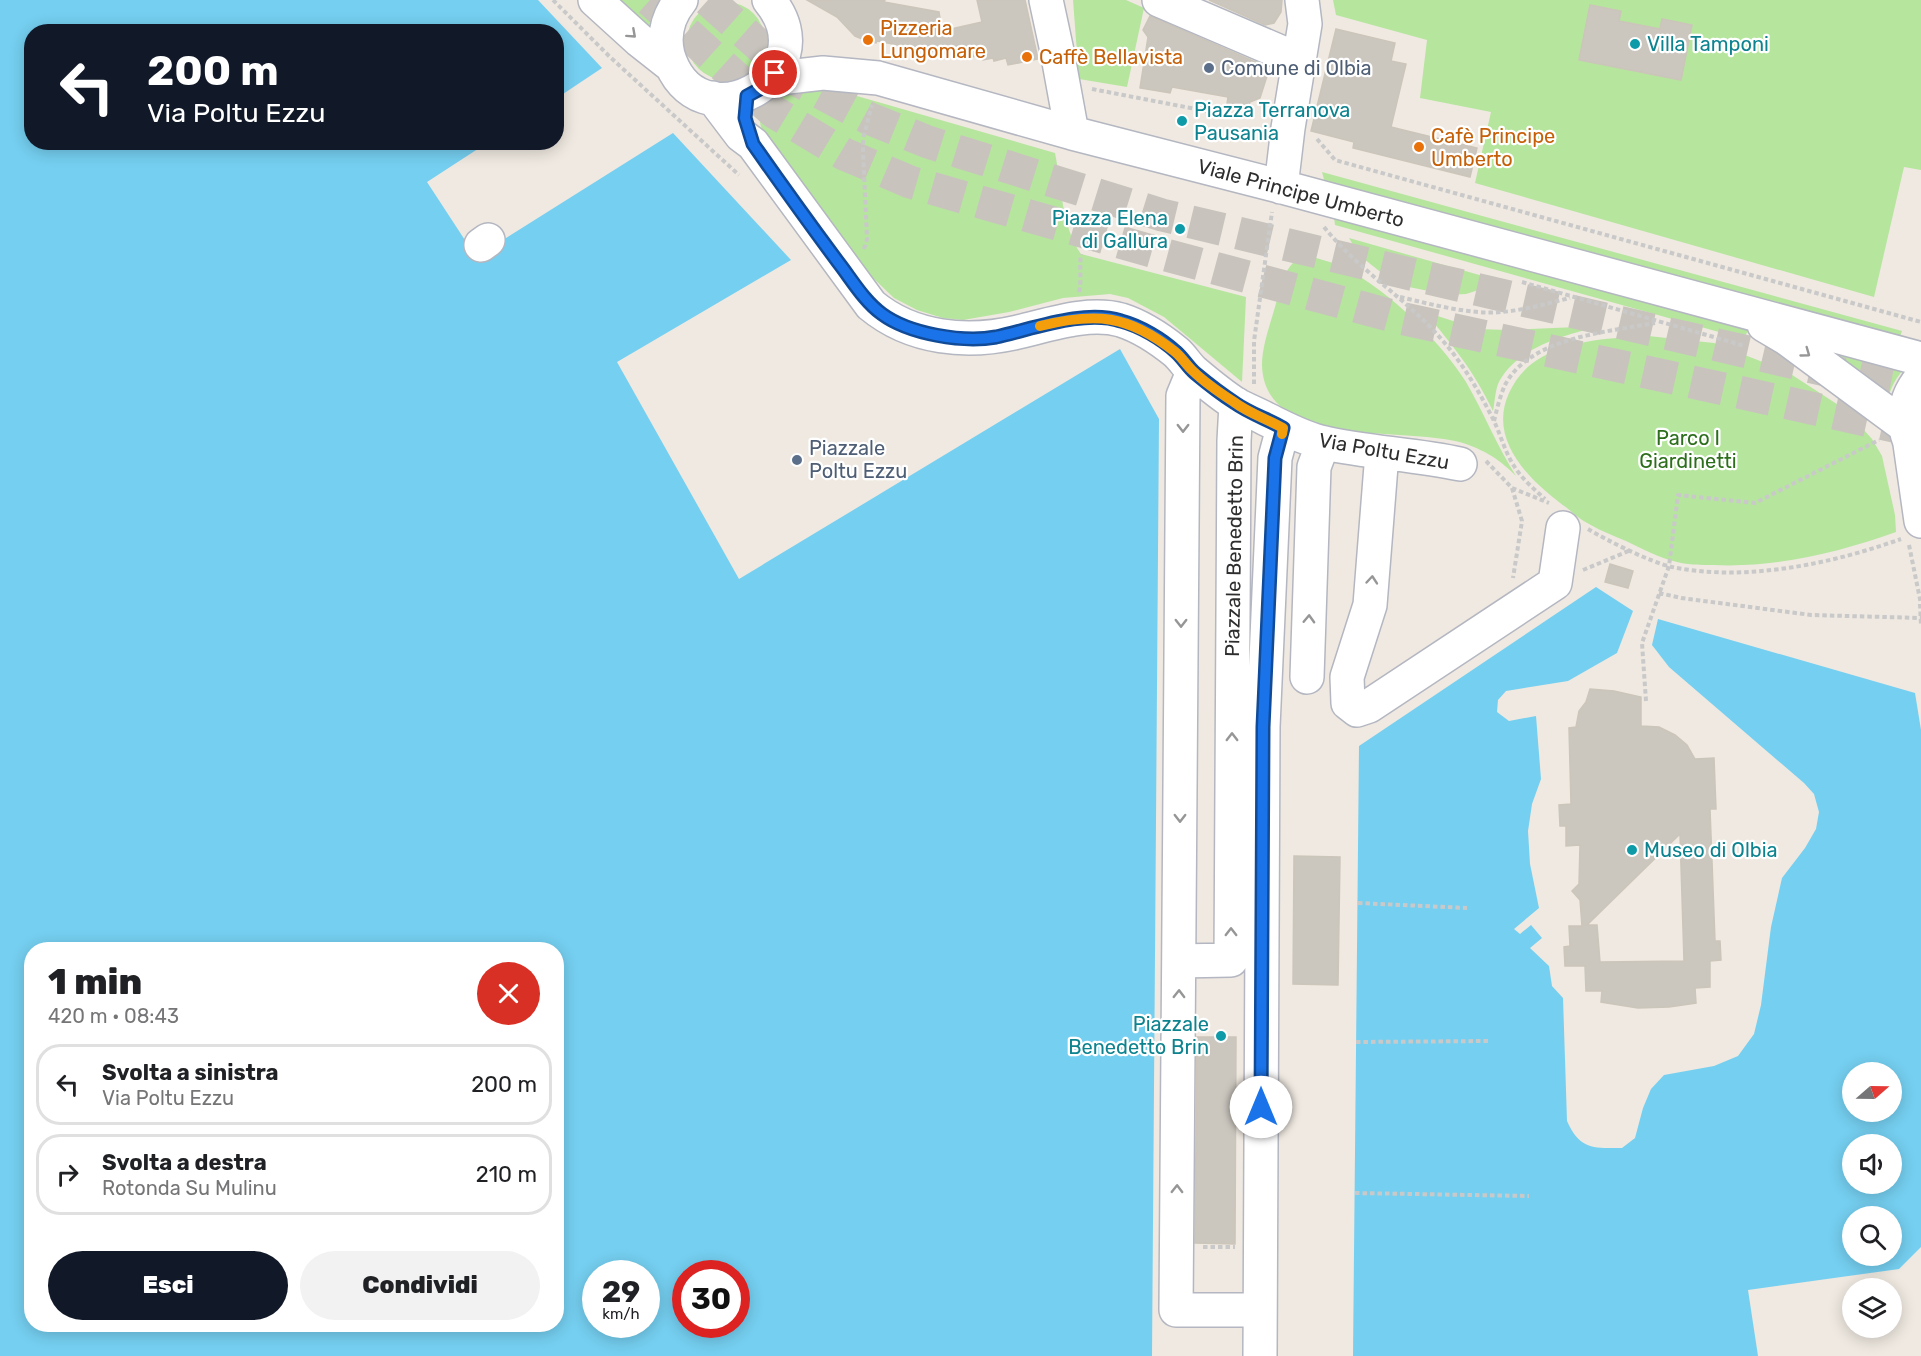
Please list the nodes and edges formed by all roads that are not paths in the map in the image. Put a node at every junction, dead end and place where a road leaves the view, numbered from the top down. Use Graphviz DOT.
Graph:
graph roads {
  1 [pos="596,0"];
  2 [pos="681,0"];
  3 [pos="1046,0"];
  4 [pos="1159,0"];
  5 [pos="1302,0"];
  6 [pos="775,9"];
  7 [pos="1299,60"];
  8 [pos="672,66"];
  9 [pos="868,88"];
  10 [pos="757,89"];
  11 [pos="713,98"];
  12 [pos="1070,119"];
  13 [pos="753,144"];
  14 [pos="1277,198"];
  15 [pos="1740,309"];
  16 [pos="1921,359"];
  17 [pos="1193,372"];
  18 [pos="1921,378"];
  19 [pos="1245,409"];
  20 [pos="1283,428"];
  21 [pos="1903,440"];
  22 [pos="1323,443"];
  23 [pos="1382,453"];
  24 [pos="1460,464"];
  25 [pos="1568,520"];
  26 [pos="1921,521"];
  27 [pos="1267,662"];
  28 [pos="1308,677"];
  29 [pos="1347,677"];
  30 [pos="1179,961"];
  31 [pos="1260,1310"];
  32 [pos="1260,1356"];
  1 -- 8 [label="street, one-way"];
  2 -- 8 [label="street"];
  3 -- 12 [label="street"];
  4 -- 7 [label="street"];
  5 -- 7 [label="street"];
  6 -- 9 [label="street, Viale Principe Umberto"];
  6 -- 10 [label="street"];
  7 -- 14 [label="street"];
  8 -- 11 [label="street"];
  9 -- 10 [label="street, Viale Principe Umberto"];
  9 -- 12 [label="street, Viale Principe Umberto"];
  10 -- 11 [label="street, Viale Principe Umberto"];
  10 -- 13 [label="street, Via Poltu Ezzu"];
  11 -- 13 [label="street, Via Poltu Ezzu"];
  12 -- 14 [label="street, Viale Principe Umberto"];
  13 -- 17 [label="street, Via Poltu Ezzu"];
  14 -- 15 [label="street, Viale Principe Umberto"];
  15 -- 16 [label="street, Viale Principe Umberto"];
  15 -- 21 [label="street, Viale Principe Umberto, one-way"];
  17 -- 19 [label="street, Via Poltu Ezzu"];
  17 -- 30 [label="street, one-way"];
  18 -- 21 [label="street"];
  19 -- 20 [label="street, Via Poltu Ezzu"];
  30 -- 19 [label="street, Piazzale Benedetto Brin, one-way"];
  20 -- 22 [label="street, Via Poltu Ezzu"];
  20 -- 27 [label="street, Piazzale Benedetto Brin"];
  21 -- 26 [label="street"];
  22 -- 23 [label="street, Via Poltu Ezzu"];
  28 -- 22 [label="street, one-way"];
  23 -- 24 [label="street, Via Poltu Ezzu"];
  29 -- 23 [label="street, one-way"];
  25 -- 29 [label="street"];
  27 -- 28 [label="street"];
  27 -- 31 [label="street, Piazzale Benedetto Brin"];
  28 -- 29 [label="street"];
  31 -- 30 [label="street, one-way"];
  31 -- 32 [label="street, Piazzale Benedetto Brin"];
}
